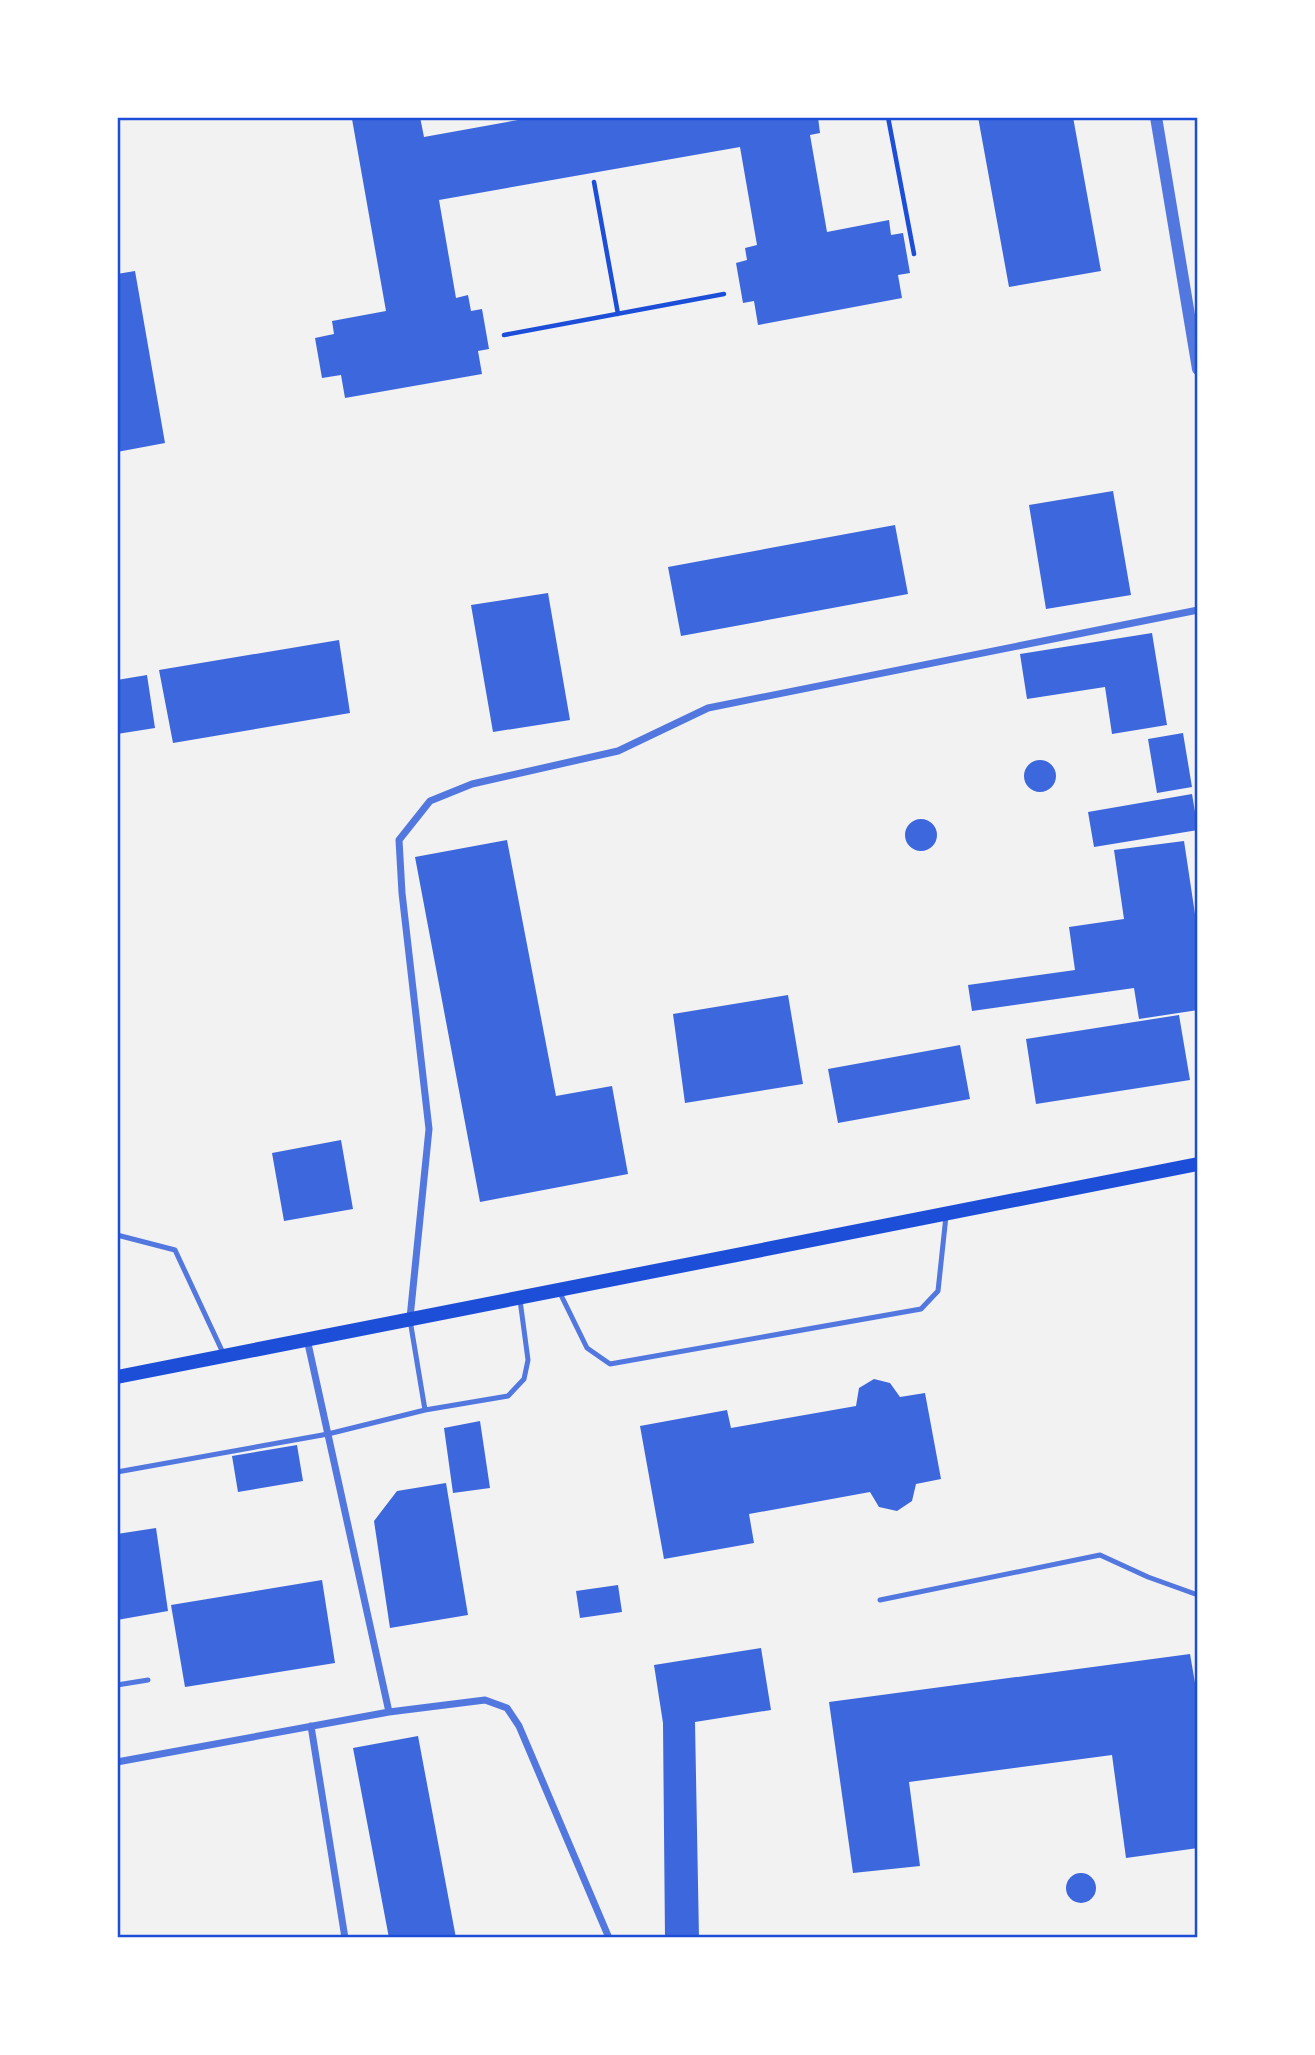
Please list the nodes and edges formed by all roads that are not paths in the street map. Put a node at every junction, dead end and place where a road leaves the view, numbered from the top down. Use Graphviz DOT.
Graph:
graph roads {
  1 [pos="1156,117"];
  2 [pos="1194,325"];
  3 [pos="1198,369"];
  4 [pos="1198,610"];
  5 [pos="1198,1164"];
  6 [pos="946,1213"];
  7 [pos="117,1235"];
  8 [pos="559,1289"];
  9 [pos="519,1297"];
  10 [pos="410,1318"];
  11 [pos="307,1338"];
  12 [pos="224,1356"];
  13 [pos="117,1377"];
  14 [pos="425,1410"];
  15 [pos="328,1434"];
  16 [pos="117,1472"];
  17 [pos="1198,1595"];
  18 [pos="880,1600"];
  19 [pos="148,1680"];
  20 [pos="117,1685"];
  21 [pos="389,1712"];
  22 [pos="310,1726"];
  23 [pos="117,1762"];
  24 [pos="345,1938"];
  25 [pos="609,1938"];
  1 -- 2 [label="street"];
  2 -- 3 [label="street"];
  4 -- 10 [label="street"];
  5 -- 6 [label="main road"];
  6 -- 8 [label="main road"];
  6 -- 8 [label="lane"];
  7 -- 12 [label="lane"];
  8 -- 9 [label="main road"];
  9 -- 10 [label="main road"];
  9 -- 14 [label="lane"];
  10 -- 11 [label="main road"];
  10 -- 14 [label="lane"];
  11 -- 12 [label="main road"];
  11 -- 15 [label="street"];
  12 -- 13 [label="main road"];
  14 -- 15 [label="lane"];
  15 -- 16 [label="lane"];
  15 -- 21 [label="street"];
  17 -- 18 [label="lane"];
  19 -- 20 [label="lane"];
  21 -- 22 [label="street"];
  21 -- 25 [label="street"];
  22 -- 23 [label="street"];
  22 -- 24 [label="street"];
}
